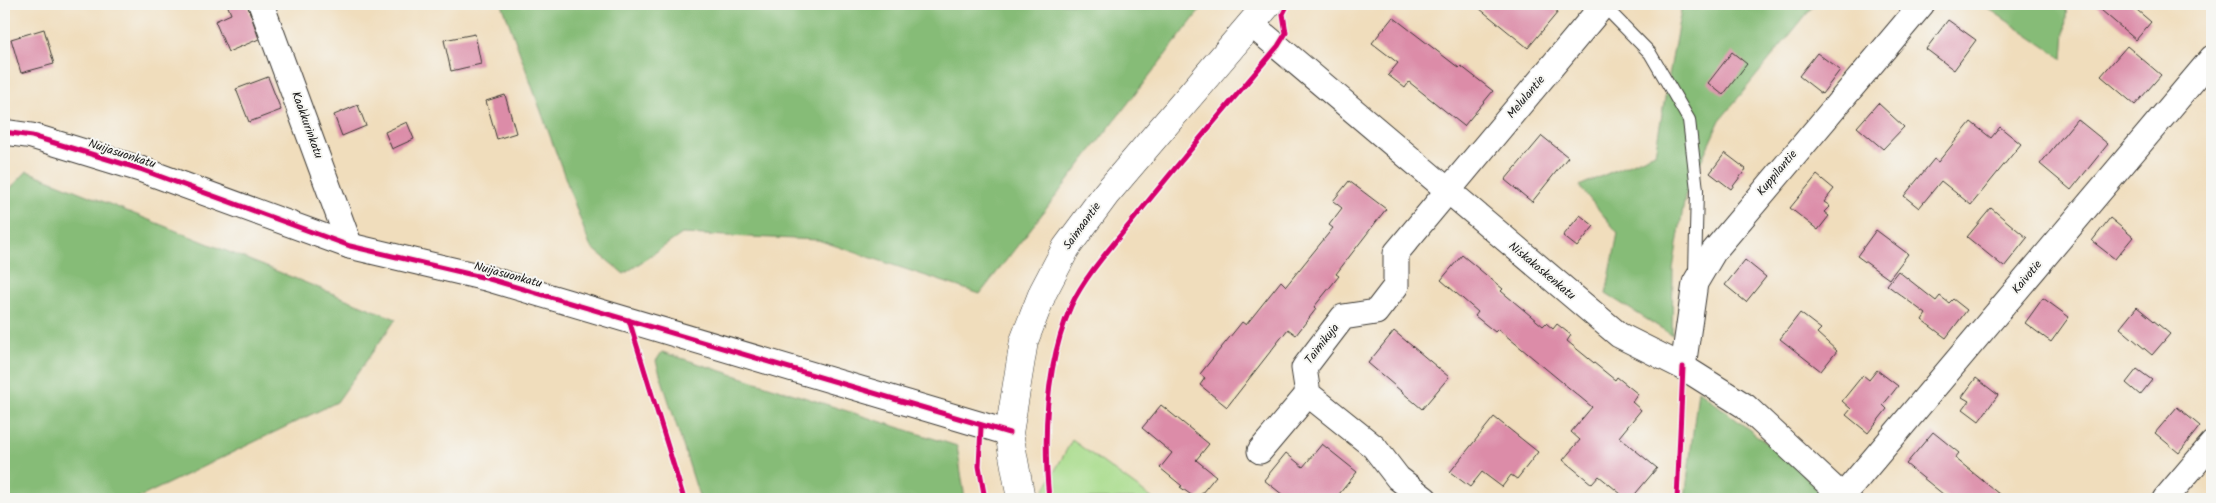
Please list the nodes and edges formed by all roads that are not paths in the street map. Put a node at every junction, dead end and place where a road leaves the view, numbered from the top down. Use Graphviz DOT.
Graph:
graph roads {
  1 [pos="261,4"];
  2 [pos="1603,4"];
  3 [pos="1922,4"];
  4 [pos="1260,14"];
  5 [pos="2212,58"];
  6 [pos="4,132"];
  7 [pos="1447,190"];
  8 [pos="350,246"];
  9 [pos="1694,283"];
  10 [pos="1683,367"];
  11 [pos="1308,394"];
  12 [pos="1009,433"];
  13 [pos="2212,444"];
  14 [pos="1260,451"];
  15 [pos="1844,498"];
  16 [pos="1021,499"];
  17 [pos="1425,499"];
  18 [pos="2165,499"];
  1 -- 8 [label="street, Kaakkurinkatu"];
  2 -- 7 [label="street, Melulantie"];
  2 -- 9 [label="lane"];
  3 -- 9 [label="street, Kuppilantie"];
  4 -- 7 [label="street, Niskakoskenkatu"];
  4 -- 12 [label="street, Saimaantie"];
  5 -- 15 [label="street, Kaivotie"];
  6 -- 8 [label="street, Nuijasuonkatu"];
  7 -- 10 [label="street, Niskakoskenkatu"];
  7 -- 11 [label="street, Taimikuja"];
  8 -- 12 [label="street, Nuijasuonkatu"];
  9 -- 10 [label="street, Kuppilantie"];
  10 -- 15 [label="street, Niskakoskenkatu"];
  11 -- 14 [label="street"];
  11 -- 17 [label="street"];
  12 -- 16 [label="street, Saimaantie"];
  13 -- 18 [label="street"];
}
